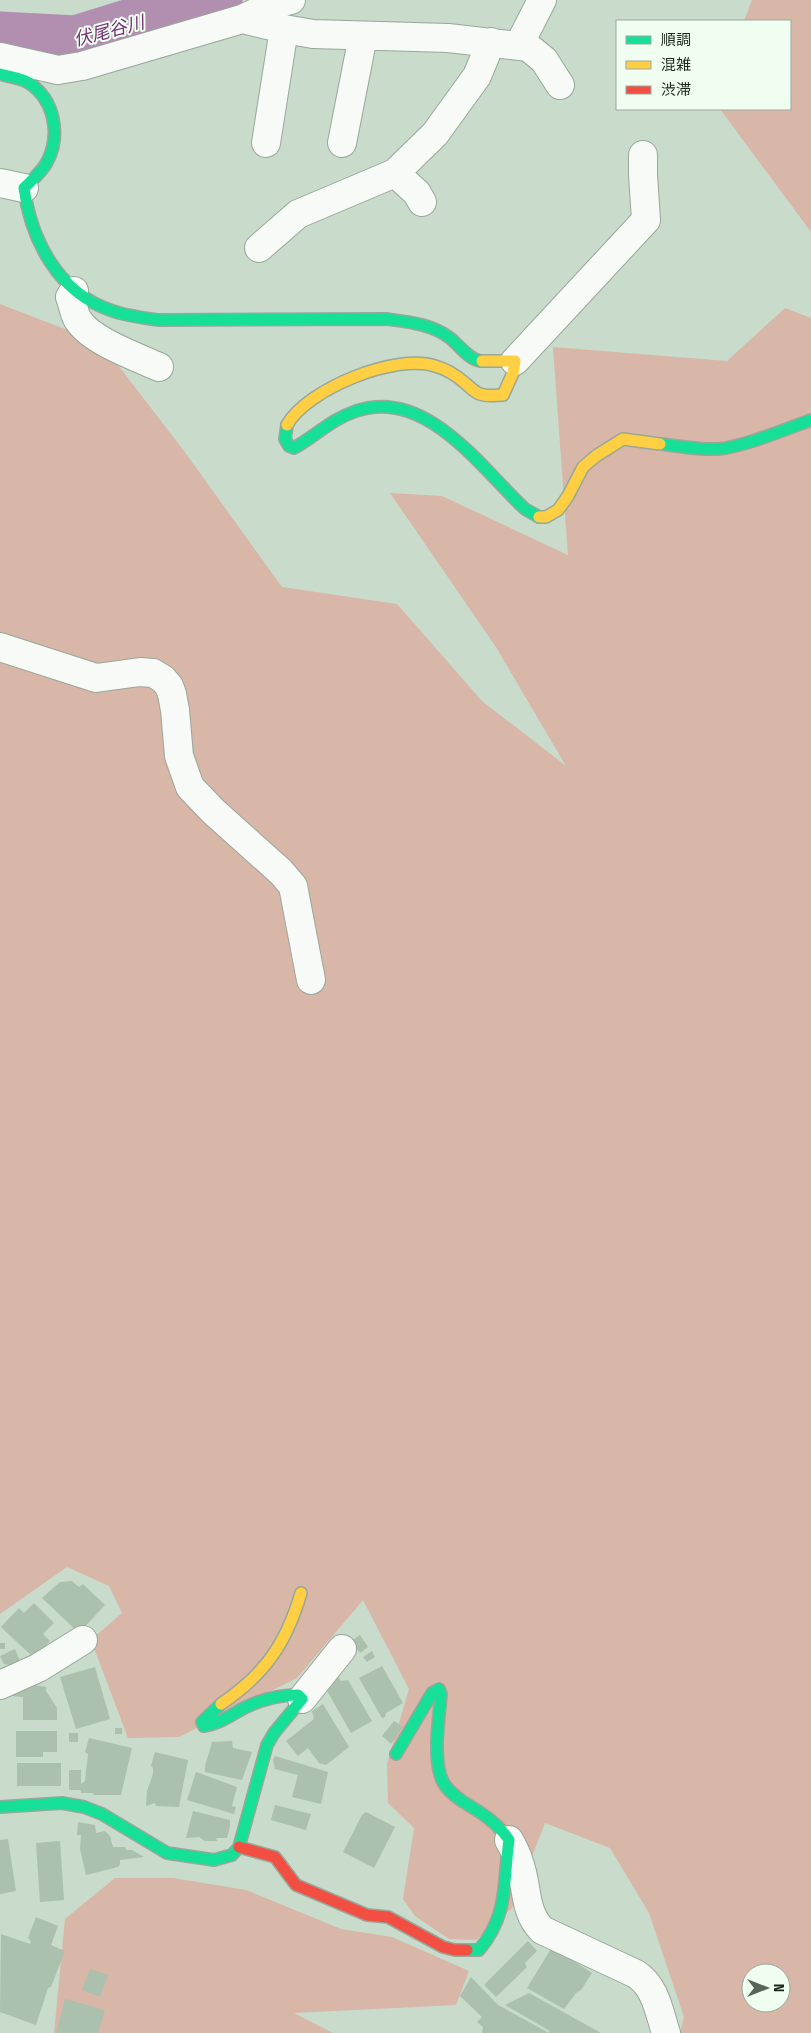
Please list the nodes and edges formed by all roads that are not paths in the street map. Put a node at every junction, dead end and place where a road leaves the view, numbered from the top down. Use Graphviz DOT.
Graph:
graph roads {
  1 [pos="542,0"];
  2 [pos="280,9"];
  3 [pos="364,36"];
  4 [pos="491,42"];
  5 [pos="519,46"];
  6 [pos="0,57"];
  7 [pos="0,74"];
  8 [pos="560,85"];
  9 [pos="266,143"];
  10 [pos="342,143"];
  11 [pos="643,155"];
  12 [pos="395,173"];
  13 [pos="12,185"];
  14 [pos="422,202"];
  15 [pos="259,248"];
  16 [pos="74,291"];
  17 [pos="515,361"];
  18 [pos="159,367"];
  19 [pos="811,420"];
  20 [pos="0,648"];
  21 [pos="310,980"];
  22 [pos="302,1593"];
  23 [pos="83,1640"];
  24 [pos="342,1648"];
  25 [pos="0,1685"];
  26 [pos="302,1699"];
  27 [pos="396,1754"];
  28 [pos="0,1807"];
  29 [pos="509,1840"];
  30 [pos="239,1847"];
  31 [pos="666,2033"];
  1 -- 5 [label="street"];
  2 -- 3 [label="street"];
  2 -- 6 [label="street"];
  2 -- 9 [label="street"];
  3 -- 4 [label="street"];
  3 -- 10 [label="street"];
  4 -- 5 [label="street"];
  4 -- 12 [label="street"];
  5 -- 8 [label="street"];
  7 -- 13 [label="street"];
  11 -- 17 [label="street"];
  12 -- 14 [label="street"];
  12 -- 15 [label="street"];
  13 -- 16 [label="street"];
  16 -- 17 [label="street"];
  16 -- 18 [label="street"];
  17 -- 19 [label="street"];
  20 -- 21 [label="street"];
  22 -- 26 [label="street"];
  23 -- 25 [label="street"];
  24 -- 26 [label="street"];
  26 -- 30 [label="street"];
  27 -- 29 [label="street"];
  28 -- 30 [label="street"];
  29 -- 30 [label="street"];
  29 -- 31 [label="street"];
}
